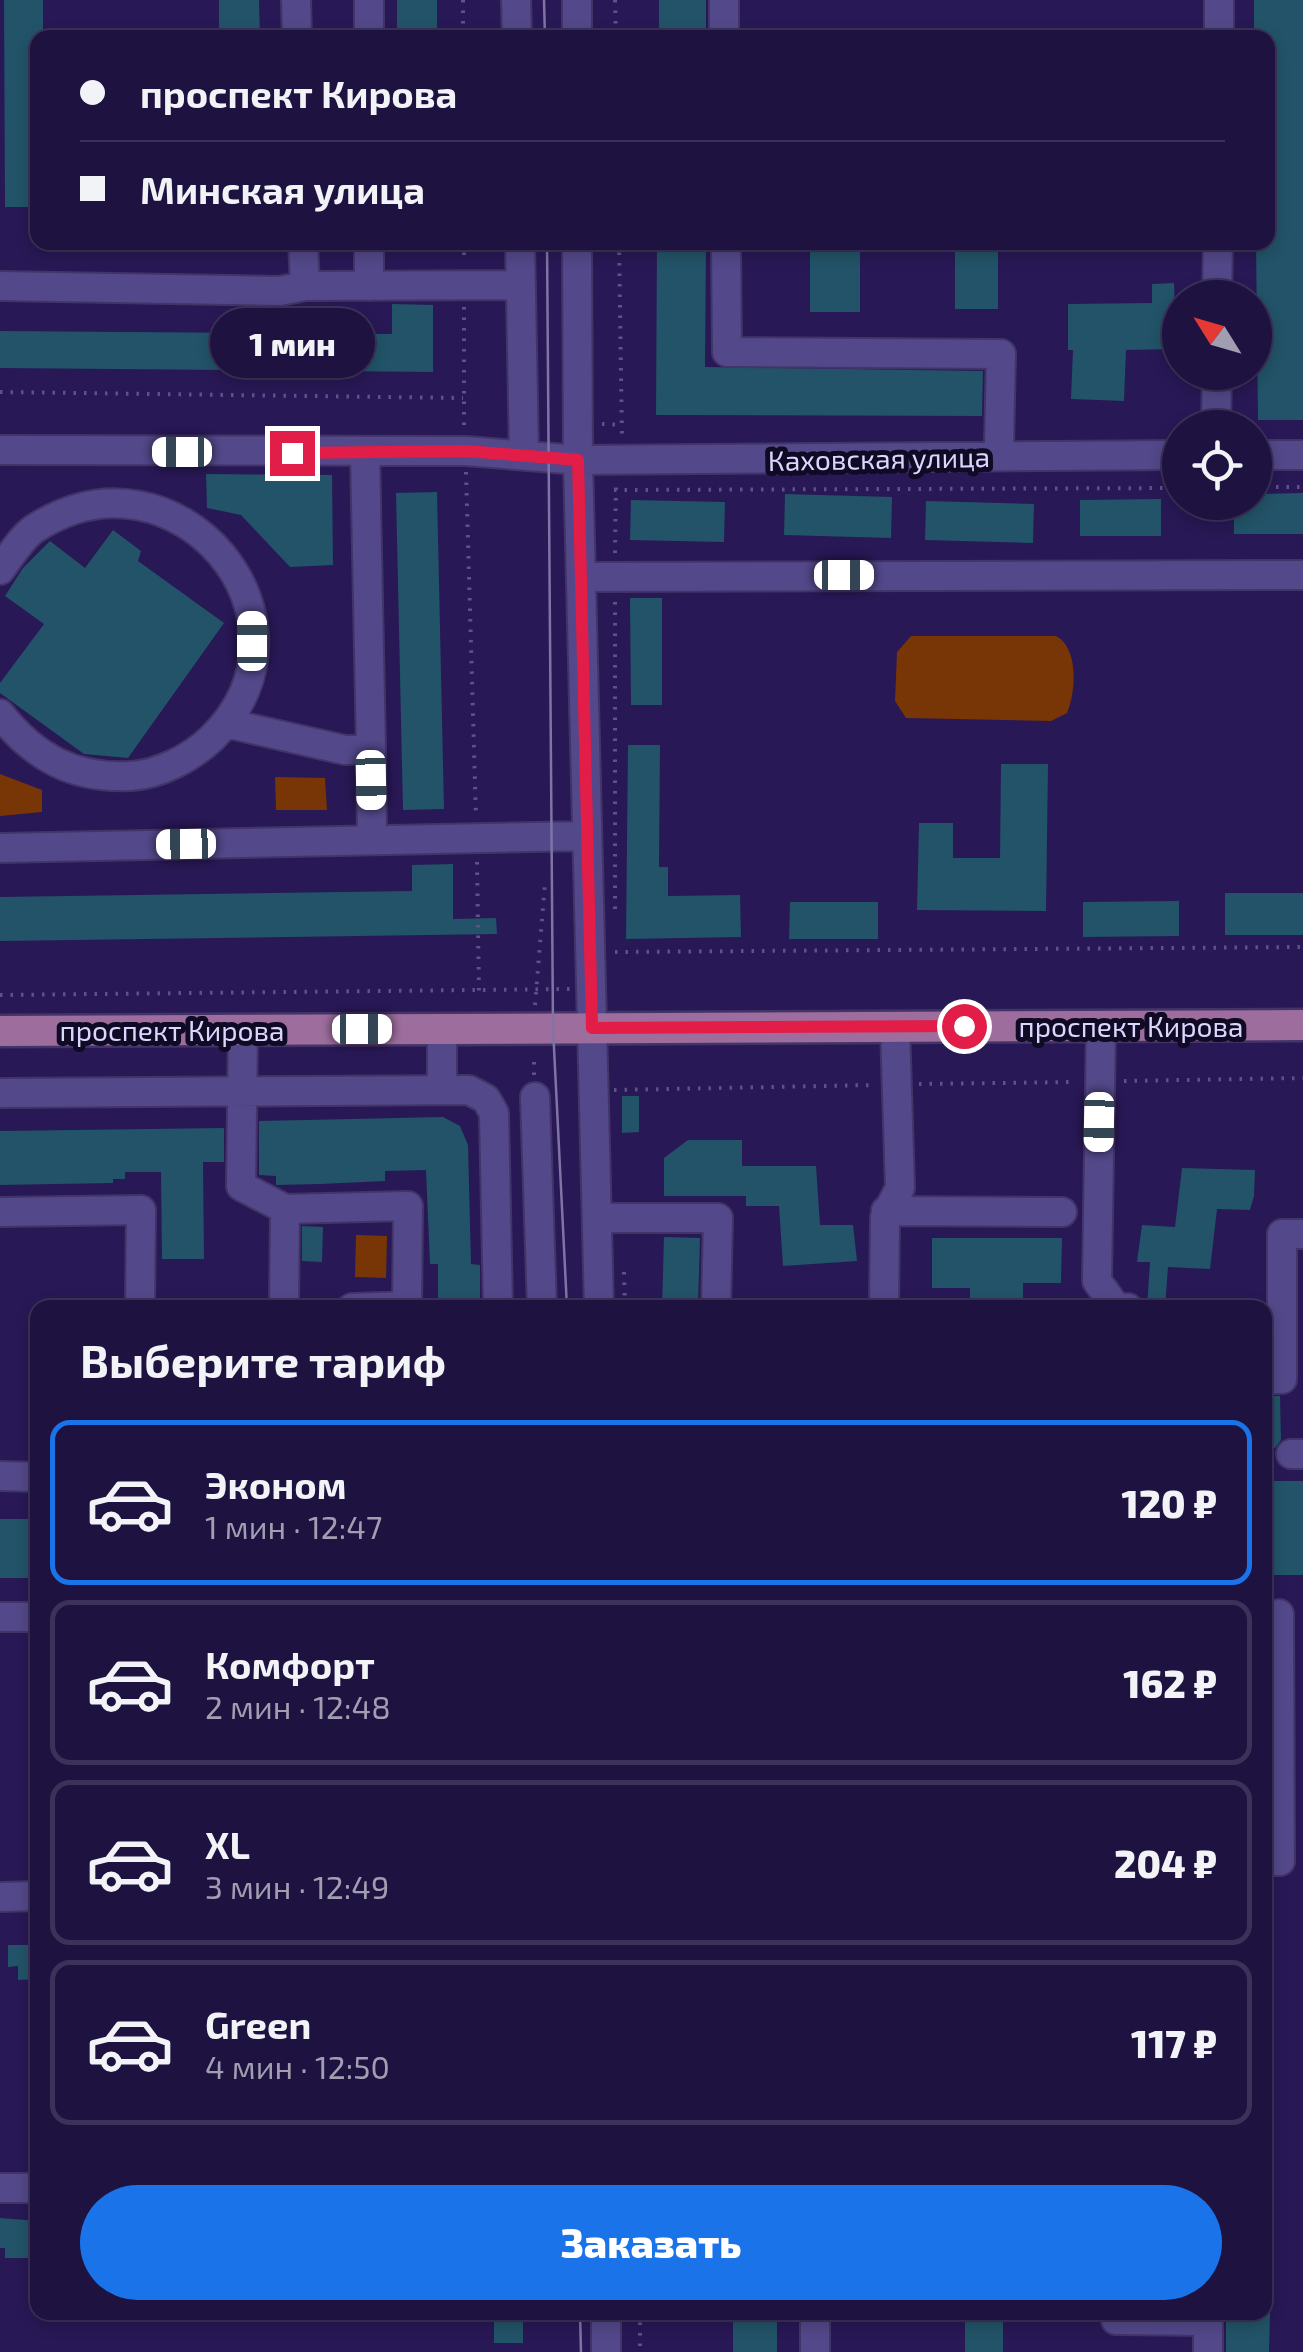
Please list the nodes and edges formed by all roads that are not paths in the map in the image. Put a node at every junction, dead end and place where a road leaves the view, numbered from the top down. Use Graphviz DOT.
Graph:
graph roads {
  1 [pos="296,0"];
  2 [pos="368,0"];
  3 [pos="516,0"];
  4 [pos="577,0"];
  5 [pos="724,0"];
  6 [pos="1219,0"];
  7 [pos="297,30"];
  8 [pos="368,30"];
  9 [pos="517,30"];
  10 [pos="577,30"];
  11 [pos="724,30"];
  12 [pos="1219,30"];
  13 [pos="303,250"];
  14 [pos="369,250"];
  15 [pos="520,250"];
  16 [pos="578,250"];
  17 [pos="726,250"];
  18 [pos="1218,250"];
  19 [pos="1217,280"];
  20 [pos="521,285"];
  21 [pos="0,286"];
  22 [pos="304,286"];
  23 [pos="369,286"];
  24 [pos="999,445"];
  25 [pos="0,450"];
  26 [pos="365,453"];
  27 [pos="524,454"];
  28 [pos="1162,455"];
  29 [pos="1272,455"];
  30 [pos="1303,455"];
  31 [pos="578,460"];
  32 [pos="0,570"];
  33 [pos="1303,574"];
  34 [pos="580,577"];
  35 [pos="0,714"];
  36 [pos="226,723"];
  37 [pos="371,750"];
  38 [pos="587,836"];
  39 [pos="372,840"];
  40 [pos="0,848"];
  41 [pos="1303,1025"];
  42 [pos="1101,1026"];
  43 [pos="895,1027"];
  44 [pos="592,1028"];
  45 [pos="442,1029"];
  46 [pos="243,1030"];
  47 [pos="0,1031"];
  48 [pos="442,1090"];
  49 [pos="242,1092"];
  50 [pos="0,1093"];
  51 [pos="534,1093"];
  52 [pos="285,1209"];
  53 [pos="886,1211"];
  54 [pos="0,1212"];
  55 [pos="1062,1212"];
  56 [pos="596,1218"];
  57 [pos="1303,1234"];
  58 [pos="140,1300"];
  59 [pos="284,1300"];
  60 [pos="407,1300"];
  61 [pos="498,1300"];
  62 [pos="542,1300"];
  63 [pos="599,1300"];
  64 [pos="716,1300"];
  65 [pos="884,1300"];
  66 [pos="1111,1300"];
  67 [pos="1272,1379"];
  68 [pos="0,1476"];
  69 [pos="30,1477"];
  70 [pos="1282,1614"];
  71 [pos="30,1617"];
  72 [pos="0,1618"];
  73 [pos="1272,1861"];
  74 [pos="30,1896"];
  75 [pos="0,1897"];
  76 [pos="0,2188"];
  77 [pos="30,2188"];
  78 [pos="606,2320"];
  79 [pos="815,2320"];
  80 [pos="1116,2320"];
  81 [pos="606,2352"];
  82 [pos="815,2352"];
  83 [pos="1208,2352"];
  1 -- 7 [label="street"];
  2 -- 8 [label="street"];
  3 -- 9 [label="street"];
  4 -- 10 [label="street"];
  5 -- 11 [label="street"];
  6 -- 12 [label="street"];
  13 -- 22 [label="street"];
  14 -- 23 [label="street"];
  15 -- 20 [label="street"];
  16 -- 31 [label="street"];
  17 -- 24 [label="street"];
  18 -- 19 [label="street"];
  20 -- 23 [label="street"];
  20 -- 27 [label="street"];
  21 -- 22 [label="street"];
  22 -- 23 [label="street"];
  25 -- 26 [label="street, Каховская улица"];
  26 -- 27 [label="street, Каховская улица"];
  26 -- 37 [label="street"];
  27 -- 31 [label="street, Каховская улица"];
  28 -- 31 [label="street, Каховская улица"];
  29 -- 30 [label="street"];
  31 -- 34 [label="street"];
  32 -- 36 [label="street"];
  33 -- 34 [label="street"];
  34 -- 38 [label="street"];
  35 -- 36 [label="street"];
  36 -- 37 [label="street"];
  37 -- 39 [label="street"];
  38 -- 39 [label="street"];
  38 -- 44 [label="street"];
  39 -- 40 [label="street"];
  41 -- 42 [label="main road, проспект Кирова"];
  42 -- 43 [label="main road, проспект Кирова"];
  42 -- 66 [label="street"];
  43 -- 44 [label="main road, проспект Кирова"];
  43 -- 53 [label="street"];
  44 -- 45 [label="main road, проспект Кирова"];
  44 -- 56 [label="street"];
  45 -- 46 [label="main road, проспект Кирова"];
  45 -- 48 [label="street"];
  46 -- 47 [label="main road, проспект Кирова"];
  46 -- 49 [label="street"];
  48 -- 49 [label="street"];
  48 -- 61 [label="street"];
  49 -- 50 [label="street"];
  49 -- 52 [label="street"];
  51 -- 62 [label="street"];
  52 -- 59 [label="street"];
  52 -- 60 [label="street"];
  53 -- 55 [label="street"];
  53 -- 65 [label="street"];
  54 -- 58 [label="street"];
  56 -- 63 [label="street"];
  56 -- 64 [label="street"];
  57 -- 67 [label="street"];
  68 -- 69 [label="street"];
  70 -- 73 [label="street"];
  71 -- 72 [label="street"];
  74 -- 75 [label="street"];
  76 -- 77 [label="street"];
  78 -- 81 [label="street"];
  79 -- 82 [label="street"];
  80 -- 83 [label="street"];
}
